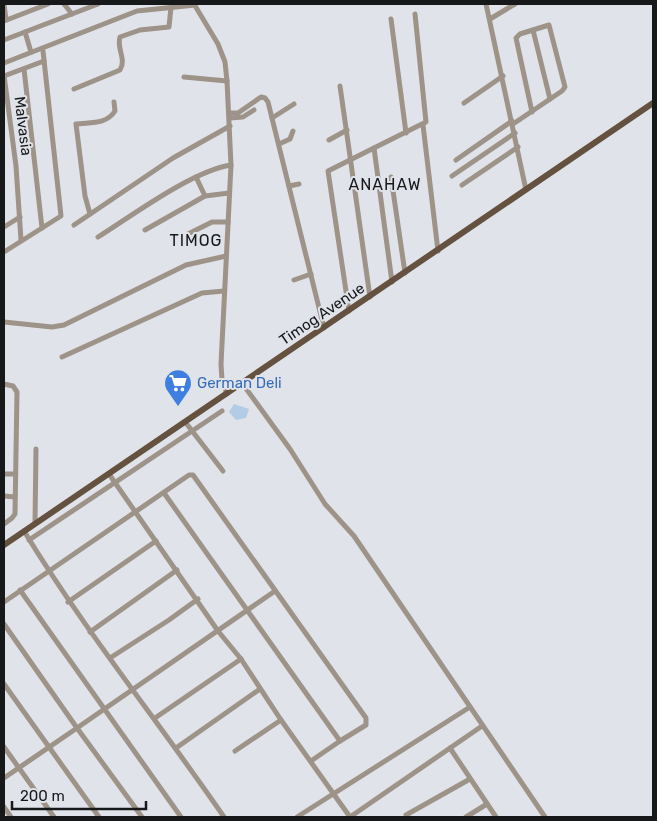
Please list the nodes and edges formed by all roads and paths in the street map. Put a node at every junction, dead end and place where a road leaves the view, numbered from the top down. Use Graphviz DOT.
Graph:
graph roads {
  1 [pos="4,4"];
  2 [pos="48,4"];
  3 [pos="64,4"];
  4 [pos="98,4"];
  5 [pos="195,4"];
  6 [pos="486,4"];
  7 [pos="515,4"];
  8 [pos="87,6"];
  9 [pos="171,7"];
  10 [pos="72,14"];
  11 [pos="415,14"];
  12 [pos="391,19"];
  13 [pos="490,19"];
  14 [pos="5,21"];
  15 [pos="533,30"];
  16 [pos="25,32"];
  17 [pos="4,40"];
  18 [pos="43,51"];
  19 [pos="31,52"];
  20 [pos="44,61"];
  21 [pos="4,63"];
  22 [pos="24,69"];
  23 [pos="4,76"];
  24 [pos="503,76"];
  25 [pos="184,77"];
  26 [pos="227,81"];
  27 [pos="340,86"];
  28 [pos="74,89"];
  29 [pos="550,99"];
  30 [pos="114,102"];
  31 [pos="464,103"];
  32 [pos="653,103"];
  33 [pos="294,104"];
  34 [pos="254,110"];
  35 [pos="532,112"];
  36 [pos="229,116"];
  37 [pos="272,118"];
  38 [pos="512,122"];
  39 [pos="423,125"];
  40 [pos="230,126"];
  41 [pos="346,130"];
  42 [pos="293,131"];
  43 [pos="406,133"];
  44 [pos="515,133"];
  45 [pos="329,140"];
  46 [pos="279,144"];
  47 [pos="518,147"];
  48 [pos="374,148"];
  49 [pos="351,159"];
  50 [pos="456,160"];
  51 [pos="231,165"];
  52 [pos="452,176"];
  53 [pos="196,177"];
  54 [pos="391,177"];
  55 [pos="299,184"];
  56 [pos="462,185"];
  57 [pos="289,186"];
  58 [pos="526,190"];
  59 [pos="229,193"];
  60 [pos="205,196"];
  61 [pos="90,214"];
  62 [pos="20,217"];
  63 [pos="228,222"];
  64 [pos="74,225"];
  65 [pos="4,227"];
  66 [pos="42,228"];
  67 [pos="146,230"];
  68 [pos="188,234"];
  69 [pos="98,237"];
  70 [pos="21,240"];
  71 [pos="438,251"];
  72 [pos="4,252"];
  73 [pos="226,256"];
  74 [pos="405,273"];
  75 [pos="311,274"];
  76 [pos="294,280"];
  77 [pos="392,282"];
  78 [pos="224,292"];
  79 [pos="370,297"];
  80 [pos="349,311"];
  81 [pos="4,322"];
  82 [pos="324,328"];
  83 [pos="62,357"];
  84 [pos="4,384"];
  85 [pos="242,384"];
  86 [pos="227,394"];
  87 [pos="222,411"];
  88 [pos="186,423"];
  89 [pos="192,431"];
  90 [pos="36,449"];
  91 [pos="223,471"];
  92 [pos="4,474"];
  93 [pos="15,474"];
  94 [pos="109,474"];
  95 [pos="115,483"];
  96 [pos="164,493"];
  97 [pos="4,496"];
  98 [pos="15,497"];
  99 [pos="134,511"];
  100 [pos="4,524"];
  101 [pos="35,524"];
  102 [pos="24,531"];
  103 [pos="29,540"];
  104 [pos="156,541"];
  105 [pos="4,545"];
  106 [pos="177,570"];
  107 [pos="48,572"];
  108 [pos="20,590"];
  109 [pos="275,591"];
  110 [pos="198,599"];
  111 [pos="4,602"];
  112 [pos="68,602"];
  113 [pos="248,611"];
  114 [pos="4,624"];
  115 [pos="218,631"];
  116 [pos="90,632"];
  117 [pos="110,658"];
  118 [pos="241,659"];
  119 [pos="4,684"];
  120 [pos="134,689"];
  121 [pos="260,689"];
  122 [pos="470,708"];
  123 [pos="105,709"];
  124 [pos="155,718"];
  125 [pos="281,720"];
  126 [pos="482,726"];
  127 [pos="77,728"];
  128 [pos="340,740"];
  129 [pos="4,747"];
  130 [pos="50,747"];
  131 [pos="176,748"];
  132 [pos="450,748"];
  133 [pos="235,751"];
  134 [pos="311,761"];
  135 [pos="18,768"];
  136 [pos="4,778"];
  137 [pos="470,779"];
  138 [pos="334,794"];
  139 [pos="487,804"];
  140 [pos="4,806"];
  141 [pos="406,815"];
  142 [pos="11,817"];
  143 [pos="54,817"];
  144 [pos="100,817"];
  145 [pos="142,817"];
  146 [pos="181,817"];
  147 [pos="223,817"];
  148 [pos="297,817"];
  149 [pos="466,817"];
  150 [pos="496,817"];
  151 [pos="545,817"];
  1 -- 14 [label="street"];
  2 -- 14 [label="street"];
  3 -- 10 [label="street"];
  4 -- 8 [label="street"];
  5 -- 9 [label="street"];
  5 -- 26 [label="street"];
  6 -- 13 [label="street"];
  7 -- 13 [label="street"];
  8 -- 10 [label="street"];
  9 -- 19 [label="street"];
  9 -- 28 [label="street"];
  10 -- 16 [label="street"];
  11 -- 39 [label="street"];
  12 -- 43 [label="street"];
  13 -- 24 [label="street"];
  15 -- 29 [label="street"];
  15 -- 29 [label="street"];
  15 -- 35 [label="street"];
  16 -- 17 [label="street"];
  16 -- 19 [label="street"];
  18 -- 20 [label="street"];
  19 -- 21 [label="street"];
  20 -- 22 [label="street"];
  20 -- 66 [label="street"];
  22 -- 23 [label="street"];
  22 -- 66 [label="street"];
  23 -- 62 [label="street, Malvasia"];
  24 -- 31 [label="street"];
  24 -- 38 [label="street"];
  25 -- 26 [label="street"];
  26 -- 36 [label="street"];
  27 -- 41 [label="street"];
  29 -- 35 [label="street"];
  30 -- 61 [label="street"];
  32 -- 58 [label="main road, Timog Avenue"];
  33 -- 37 [label="street"];
  34 -- 36 [label="street"];
  35 -- 38 [label="street"];
  36 -- 37 [label="street"];
  36 -- 40 [label="street"];
  37 -- 46 [label="street"];
  38 -- 44 [label="street"];
  38 -- 50 [label="street"];
  39 -- 43 [label="street"];
  39 -- 71 [label="street"];
  40 -- 51 [label="street"];
  40 -- 61 [label="street"];
  41 -- 45 [label="street"];
  41 -- 49 [label="street"];
  42 -- 46 [label="street"];
  43 -- 48 [label="street"];
  44 -- 47 [label="street"];
  44 -- 52 [label="street"];
  46 -- 57 [label="street"];
  47 -- 56 [label="street"];
  47 -- 58 [label="street"];
  48 -- 49 [label="street"];
  48 -- 77 [label="street"];
  49 -- 79 [label="street"];
  49 -- 80 [label="street"];
  51 -- 53 [label="street"];
  51 -- 59 [label="street"];
  53 -- 60 [label="street"];
  53 -- 69 [label="street"];
  54 -- 74 [label="street"];
  55 -- 57 [label="street"];
  57 -- 75 [label="street"];
  58 -- 71 [label="main road, Timog Avenue"];
  59 -- 60 [label="street"];
  59 -- 63 [label="street"];
  60 -- 67 [label="street"];
  61 -- 64 [label="street"];
  62 -- 65 [label="street"];
  62 -- 70 [label="street, Malvasia"];
  63 -- 68 [label="street"];
  63 -- 73 [label="street"];
  66 -- 70 [label="street"];
  70 -- 72 [label="street"];
  71 -- 74 [label="main road, Timog Avenue"];
  73 -- 78 [label="street"];
  73 -- 81 [label="street"];
  74 -- 77 [label="main road, Timog Avenue"];
  75 -- 76 [label="street"];
  75 -- 82 [label="street"];
  77 -- 79 [label="main road, Timog Avenue"];
  78 -- 83 [label="street"];
  78 -- 86 [label="street"];
  79 -- 80 [label="main road, Timog Avenue"];
  80 -- 82 [label="main road, Timog Avenue"];
  82 -- 85 [label="main road, Timog Avenue"];
  84 -- 93 [label="street"];
  85 -- 86 [label="main road, Timog Avenue"];
  85 -- 122 [label="street"];
  86 -- 88 [label="main road, Timog Avenue"];
  87 -- 89 [label="street"];
  88 -- 89 [label="street"];
  88 -- 94 [label="main road, Timog Avenue"];
  89 -- 91 [label="street"];
  89 -- 95 [label="street"];
  90 -- 101 [label="street"];
  92 -- 93 [label="street"];
  93 -- 98 [label="street"];
  94 -- 95 [label="street"];
  94 -- 101 [label="main road, Timog Avenue"];
  95 -- 99 [label="street"];
  95 -- 103 [label="street"];
  96 -- 99 [label="street"];
  96 -- 109 [label="street"];
  96 -- 113 [label="street"];
  97 -- 98 [label="street"];
  98 -- 100 [label="street"];
  99 -- 104 [label="street"];
  99 -- 107 [label="street"];
  101 -- 102 [label="main road, Timog Avenue"];
  102 -- 103 [label="street"];
  102 -- 105 [label="main road, Timog Avenue"];
  103 -- 107 [label="street"];
  104 -- 106 [label="street"];
  104 -- 112 [label="street"];
  106 -- 110 [label="street"];
  106 -- 116 [label="street"];
  107 -- 108 [label="street"];
  107 -- 112 [label="street"];
  108 -- 111 [label="street"];
  108 -- 123 [label="street"];
  109 -- 113 [label="street"];
  109 -- 128 [label="street"];
  110 -- 115 [label="street"];
  110 -- 117 [label="street"];
  112 -- 116 [label="street"];
  113 -- 115 [label="street"];
  113 -- 128 [label="street"];
  114 -- 127 [label="street"];
  115 -- 118 [label="street"];
  115 -- 120 [label="street"];
  116 -- 117 [label="street"];
  117 -- 120 [label="street"];
  118 -- 121 [label="street"];
  118 -- 124 [label="street"];
  119 -- 130 [label="street"];
  120 -- 123 [label="street"];
  120 -- 124 [label="street"];
  121 -- 125 [label="street"];
  121 -- 131 [label="street"];
  122 -- 126 [label="street"];
  122 -- 138 [label="street"];
  123 -- 127 [label="street"];
  123 -- 146 [label="street"];
  124 -- 131 [label="street"];
  125 -- 133 [label="street"];
  125 -- 134 [label="street"];
  126 -- 132 [label="street"];
  126 -- 151 [label="street"];
  127 -- 130 [label="street"];
  127 -- 145 [label="street"];
  128 -- 134 [label="street"];
  129 -- 135 [label="street"];
  130 -- 135 [label="street"];
  130 -- 144 [label="street"];
  131 -- 147 [label="street"];
  132 -- 137 [label="street"];
  132 -- 138 [label="street"];
  134 -- 138 [label="street"];
  135 -- 136 [label="street"];
  135 -- 143 [label="street"];
  137 -- 139 [label="street"];
  137 -- 141 [label="street"];
  138 -- 148 [label="street"];
  139 -- 149 [label="street"];
  139 -- 150 [label="street"];
  140 -- 142 [label="street"];
}
